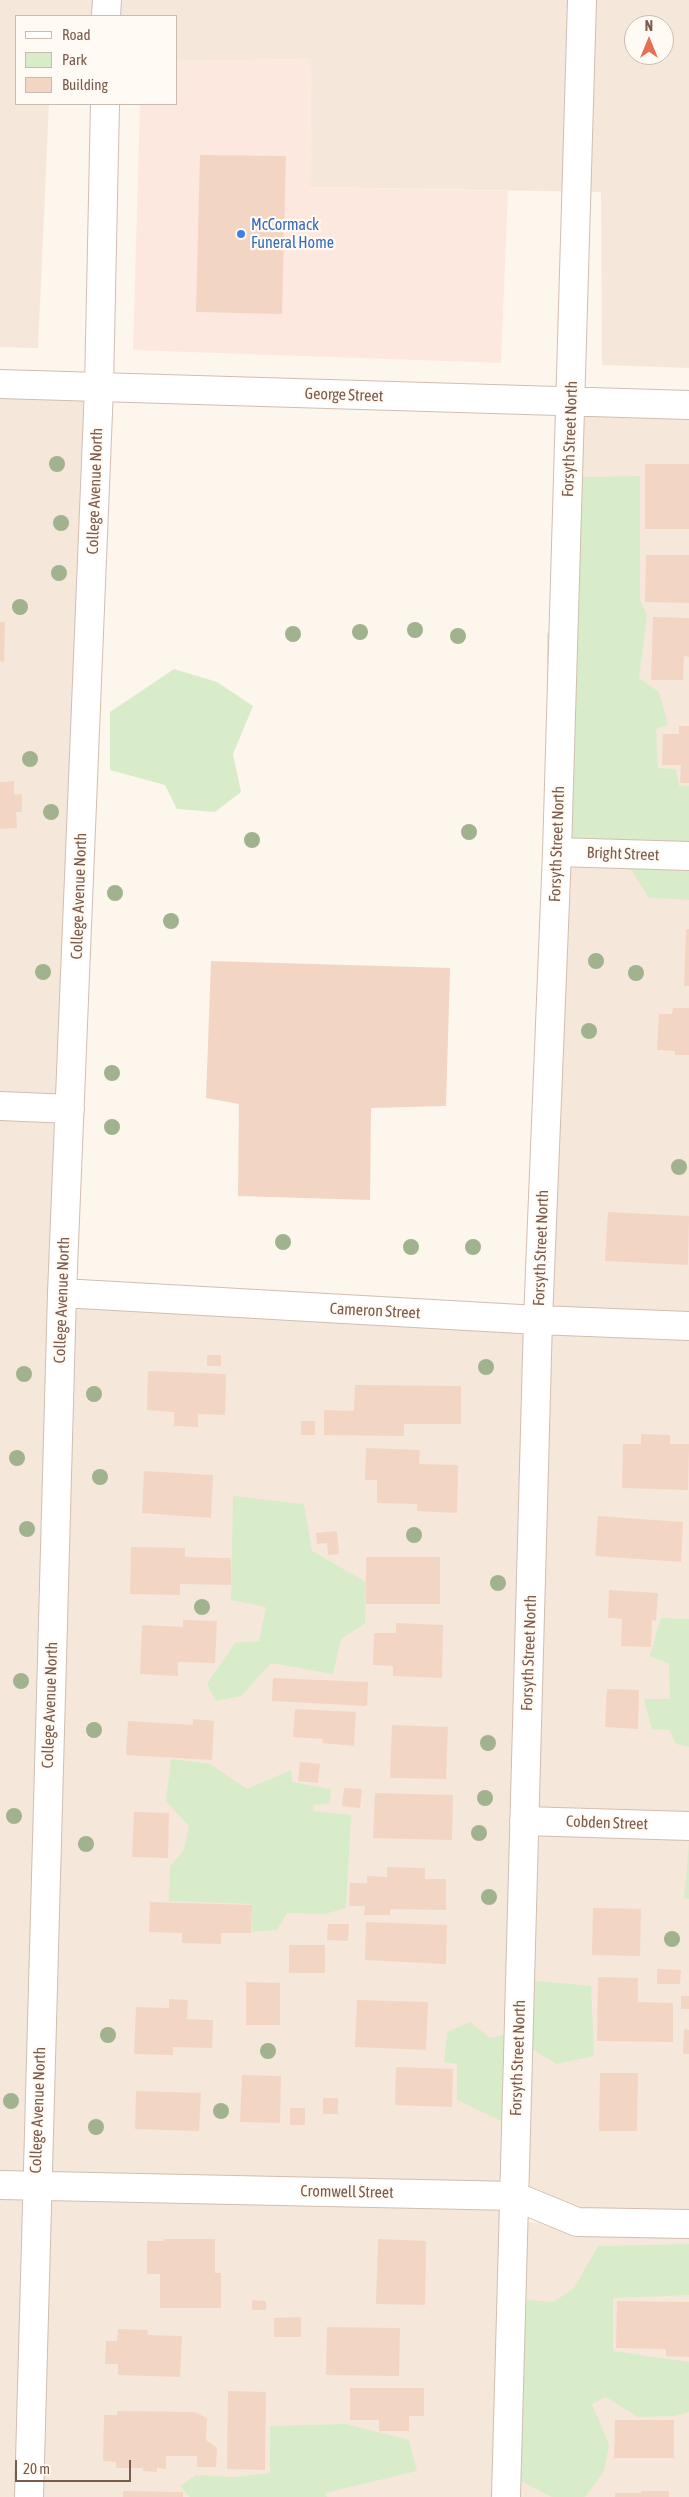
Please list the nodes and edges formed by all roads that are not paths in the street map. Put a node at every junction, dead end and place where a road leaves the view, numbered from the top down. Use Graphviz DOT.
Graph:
graph roads {
  1 [pos="106,0"];
  2 [pos="582,0"];
  3 [pos="106,15"];
  4 [pos="105,105"];
  5 [pos="0,384"];
  6 [pos="100,388"];
  7 [pos="572,402"];
  8 [pos="689,405"];
  9 [pos="557,852"];
  10 [pos="689,856"];
  11 [pos="0,1106"];
  12 [pos="70,1109"];
  13 [pos="62,1293"];
  14 [pos="538,1320"];
  15 [pos="689,1326"];
  16 [pos="524,1821"];
  17 [pos="689,1826"];
  18 [pos="0,2186"];
  19 [pos="36,2186"];
  20 [pos="514,2196"];
  21 [pos="689,2224"];
  22 [pos="29,2497"];
  23 [pos="506,2497"];
  1 -- 3 [label="street"];
  2 -- 7 [label="street, Forsyth Street North"];
  4 -- 6 [label="street, College Avenue North"];
  5 -- 6 [label="street, George Street"];
  6 -- 7 [label="street, George Street"];
  6 -- 12 [label="street, College Avenue North"];
  7 -- 8 [label="street, George Street"];
  7 -- 9 [label="street, Forsyth Street North"];
  9 -- 10 [label="street, Bright Street"];
  9 -- 14 [label="street, Forsyth Street North"];
  11 -- 12 [label="street"];
  12 -- 13 [label="street, College Avenue North"];
  13 -- 14 [label="street, Cameron Street"];
  13 -- 19 [label="street, College Avenue North"];
  14 -- 15 [label="street, Cameron Street"];
  14 -- 16 [label="street, Forsyth Street North"];
  16 -- 17 [label="street, Cobden Street"];
  16 -- 20 [label="street, Forsyth Street North"];
  18 -- 19 [label="street, Cromwell Street"];
  19 -- 20 [label="street, Cromwell Street"];
  19 -- 22 [label="street, College Avenue North"];
  20 -- 21 [label="street, Cromwell Street"];
  20 -- 23 [label="street, Forsyth Street North"];
}
